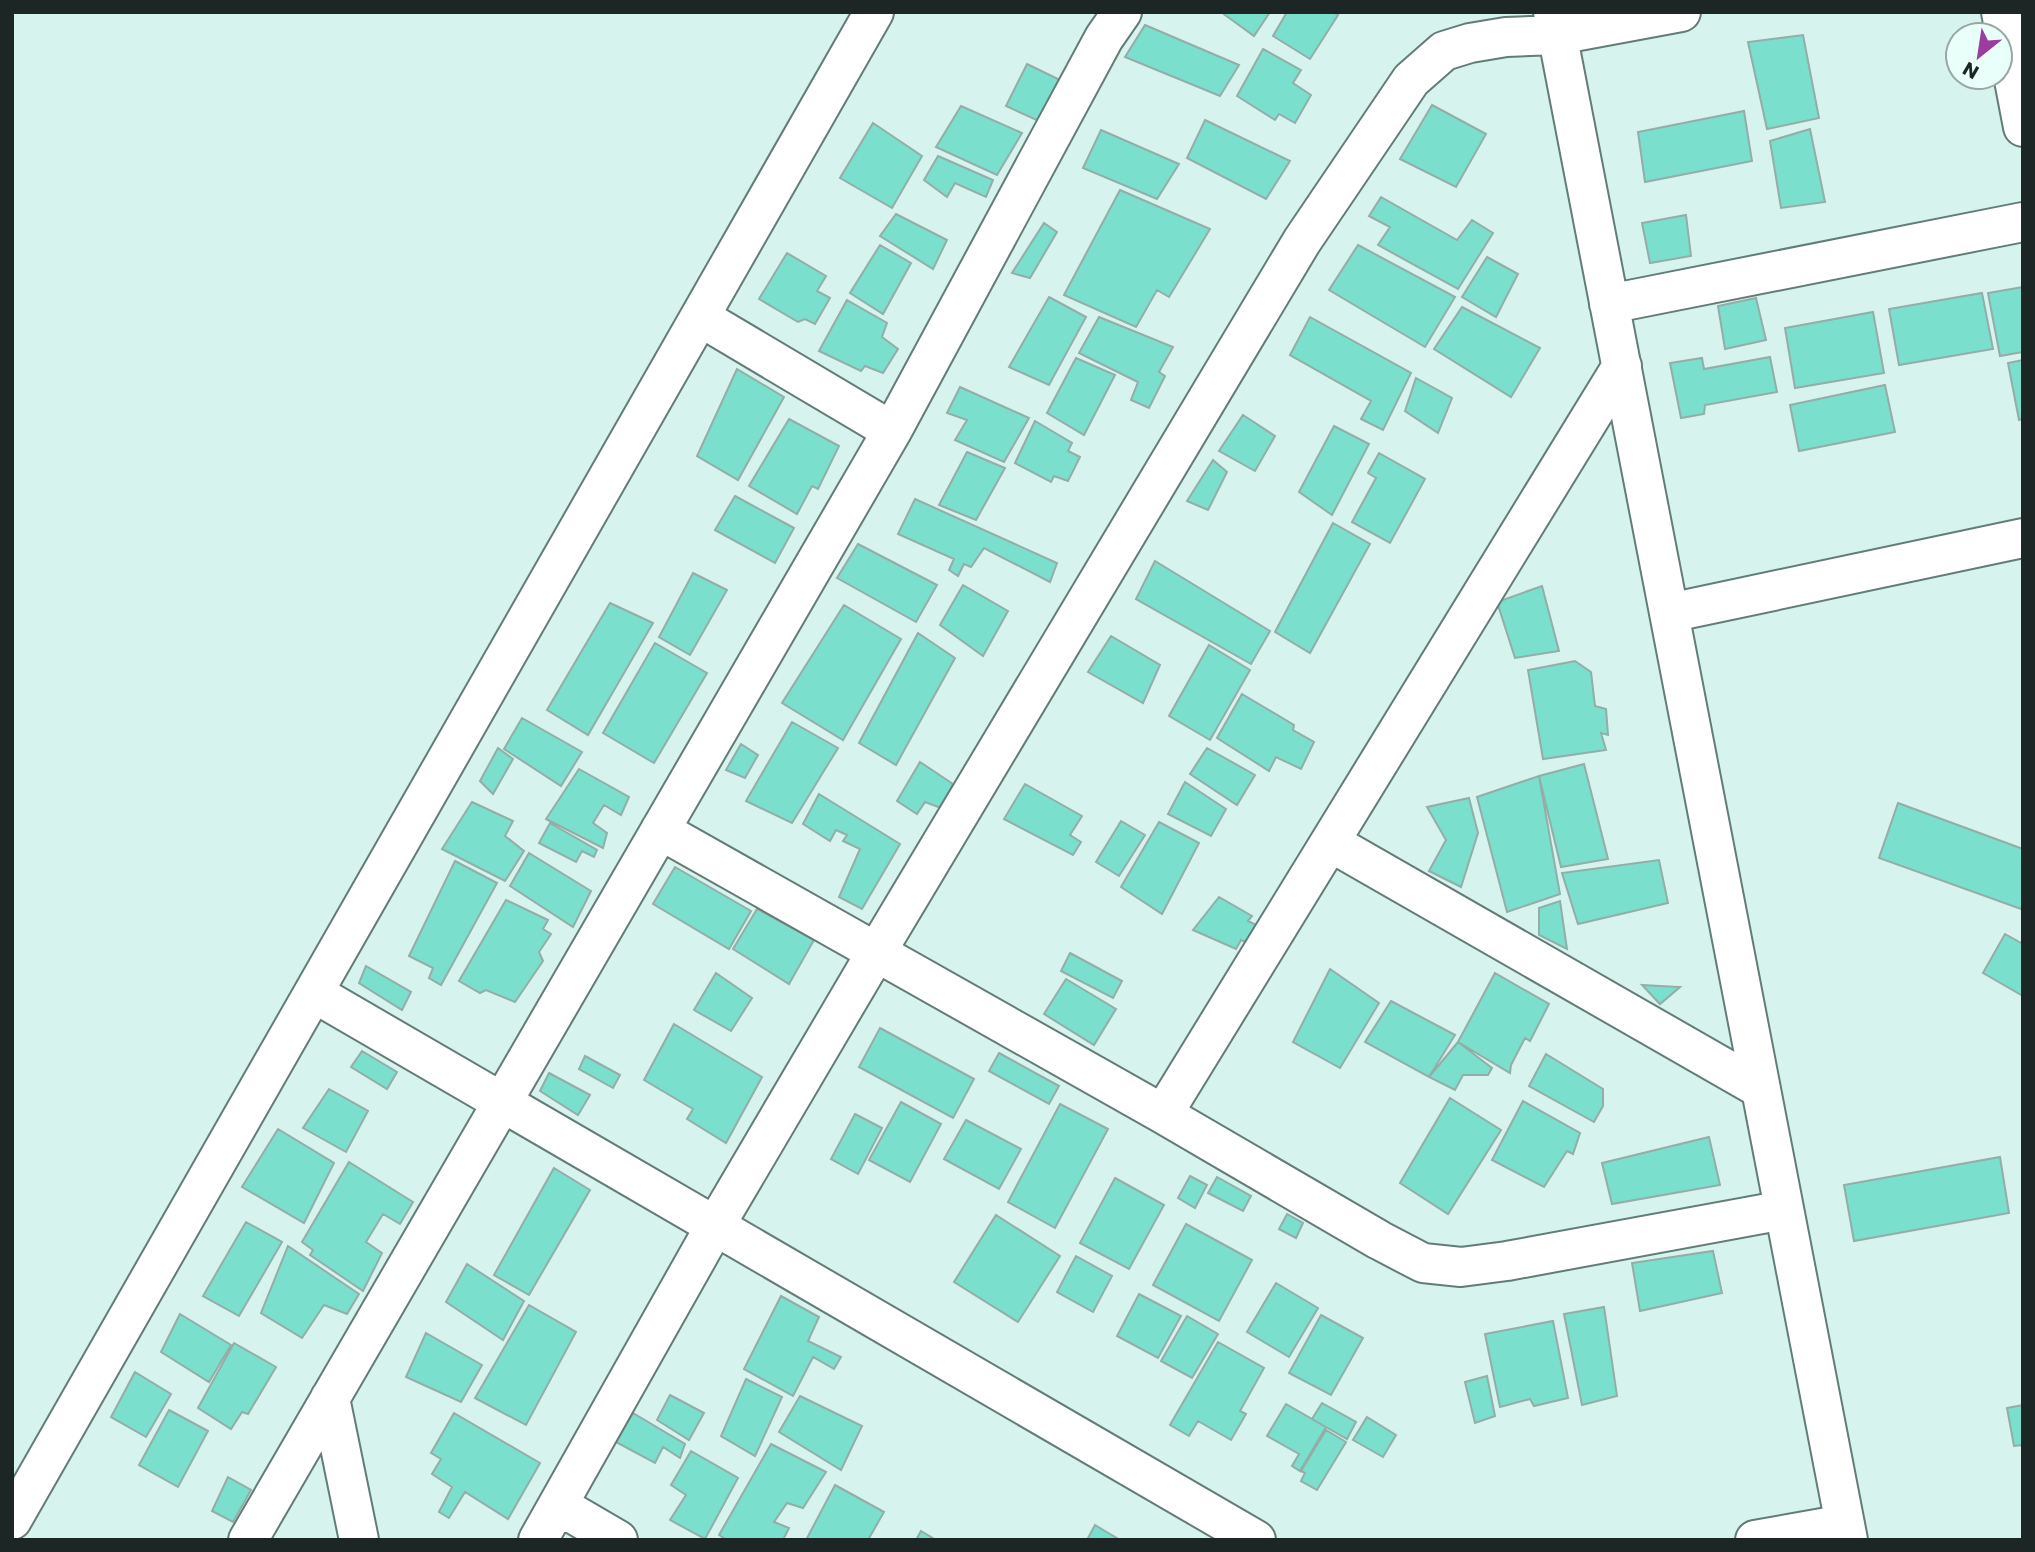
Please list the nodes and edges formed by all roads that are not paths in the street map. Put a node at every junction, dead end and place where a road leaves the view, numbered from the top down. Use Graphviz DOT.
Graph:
graph roads {
  1 [pos="874,12"];
  2 [pos="1122,12"];
  3 [pos="1681,12"];
  4 [pos="2001,12"];
  5 [pos="1555,23"];
  6 [pos="2023,127"];
  7 [pos="2023,222"];
  8 [pos="1609,304"];
  9 [pos="700,317"];
  10 [pos="1622,366"];
  11 [pos="892,430"];
  12 [pos="2023,538"];
  13 [pos="1669,613"];
  14 [pos="660,830"];
  15 [pos="1330,842"];
  16 [pos="877,951"];
  17 [pos="314,993"];
  18 [pos="1761,1089"];
  19 [pos="502,1101"];
  20 [pos="1163,1114"];
  21 [pos="1784,1210"];
  22 [pos="715,1226"];
  23 [pos="330,1398"];
  24 [pos="558,1504"];
  25 [pos="12,1520"];
  26 [pos="1847,1532"];
  27 [pos="248,1540"];
  28 [pos="359,1540"];
  29 [pos="538,1540"];
  30 [pos="618,1540"];
  31 [pos="1256,1540"];
  32 [pos="1755,1540"];
  1 -- 9 [label="street"];
  2 -- 11 [label="street"];
  3 -- 5 [label="street"];
  4 -- 6 [label="street"];
  5 -- 8 [label="street"];
  5 -- 16 [label="street"];
  7 -- 8 [label="street"];
  8 -- 10 [label="street"];
  9 -- 11 [label="street"];
  9 -- 17 [label="street"];
  10 -- 13 [label="street"];
  10 -- 15 [label="street"];
  11 -- 14 [label="street"];
  12 -- 13 [label="street"];
  13 -- 18 [label="street"];
  14 -- 16 [label="street"];
  14 -- 19 [label="street"];
  15 -- 18 [label="street"];
  15 -- 20 [label="street"];
  16 -- 20 [label="street"];
  16 -- 22 [label="street"];
  17 -- 19 [label="street"];
  17 -- 25 [label="street"];
  18 -- 21 [label="street"];
  19 -- 22 [label="street"];
  19 -- 23 [label="street"];
  20 -- 21 [label="street"];
  21 -- 26 [label="street"];
  22 -- 24 [label="street"];
  22 -- 31 [label="street"];
  23 -- 27 [label="street"];
  23 -- 28 [label="street"];
  24 -- 29 [label="street"];
  24 -- 30 [label="street"];
  26 -- 32 [label="street"];
}
